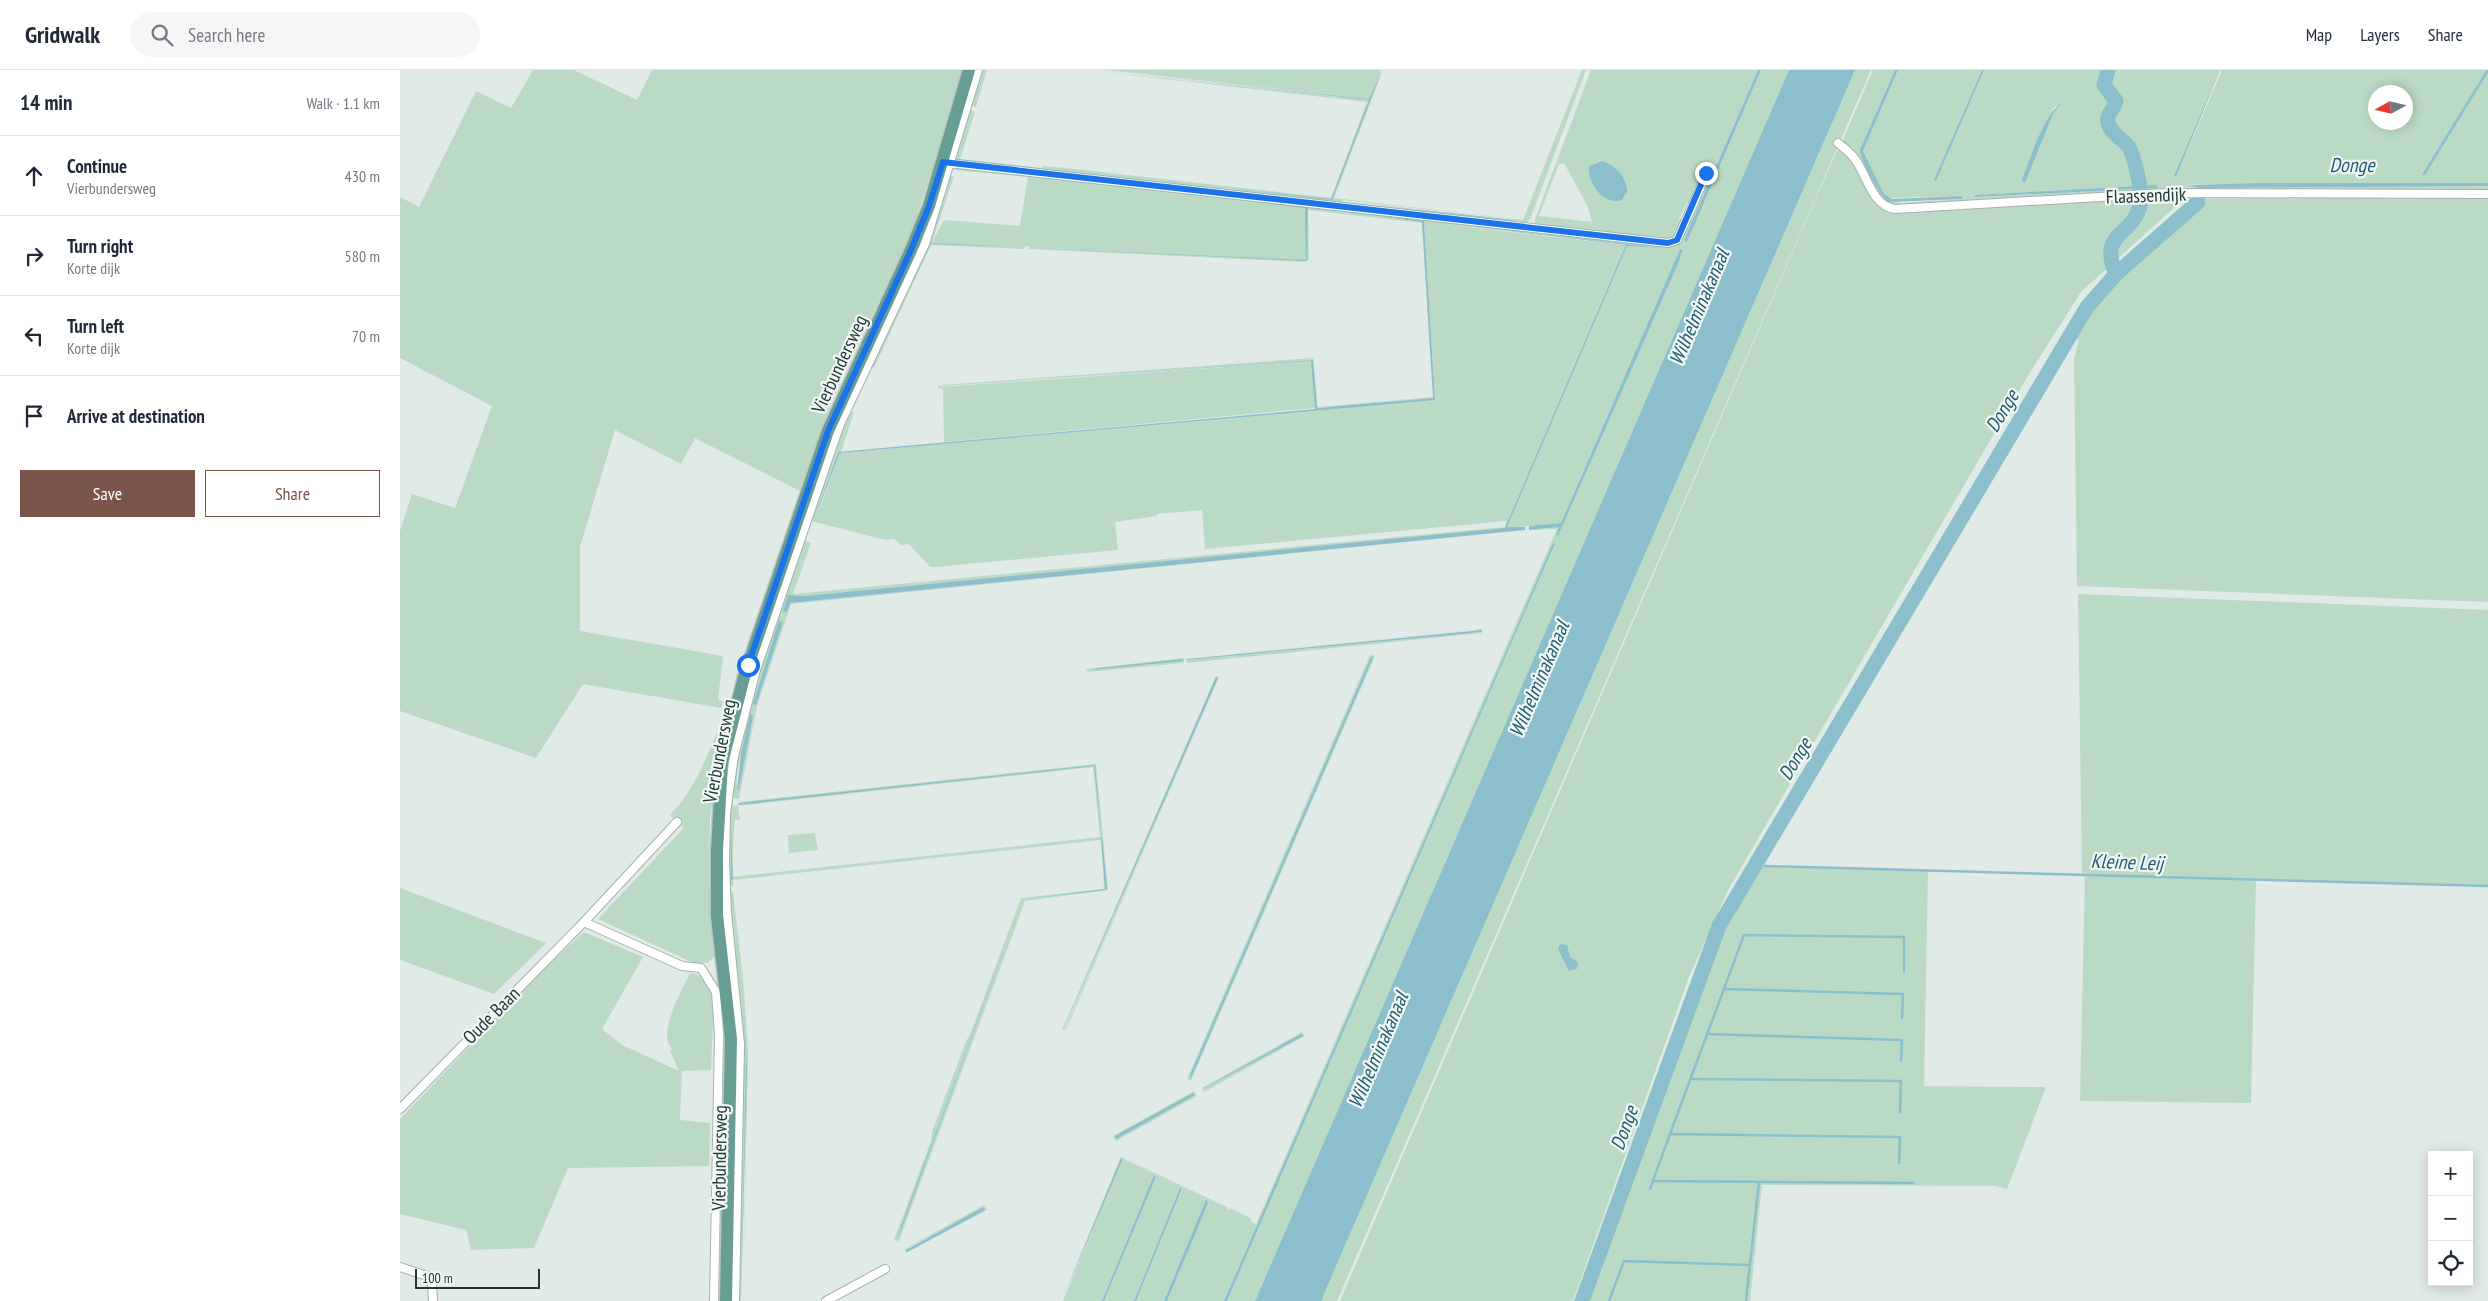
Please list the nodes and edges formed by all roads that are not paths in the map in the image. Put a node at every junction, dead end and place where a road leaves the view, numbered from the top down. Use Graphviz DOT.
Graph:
graph roads {
  1 [pos="969,70"];
  2 [pos="978,70"];
  3 [pos="1838,143"];
  4 [pos="947,163"];
  5 [pos="1706,173"];
  6 [pos="2488,194"];
  7 [pos="677,822"];
  8 [pos="584,922"];
  9 [pos="400,1109"];
  10 [pos="400,1268"];
  11 [pos="885,1269"];
  12 [pos="433,1301"];
  13 [pos="714,1301"];
  14 [pos="726,1301"];
  15 [pos="735,1301"];
  16 [pos="826,1301"];
  1 -- 4 [label="main road, Vierbundersweg"];
  2 -- 4 [label="street, Vierbundersweg"];
  3 -- 6 [label="street, Flaassendijk"];
  4 -- 5 [label="street"];
  4 -- 14 [label="main road, Vierbundersweg"];
  4 -- 15 [label="street, Vierbundersweg"];
  7 -- 8 [label="street, Oude Baan"];
  8 -- 9 [label="street, Oude Baan"];
  8 -- 13 [label="street, Vierbundersweg"];
  10 -- 12 [label="street"];
  11 -- 16 [label="street"];
}
